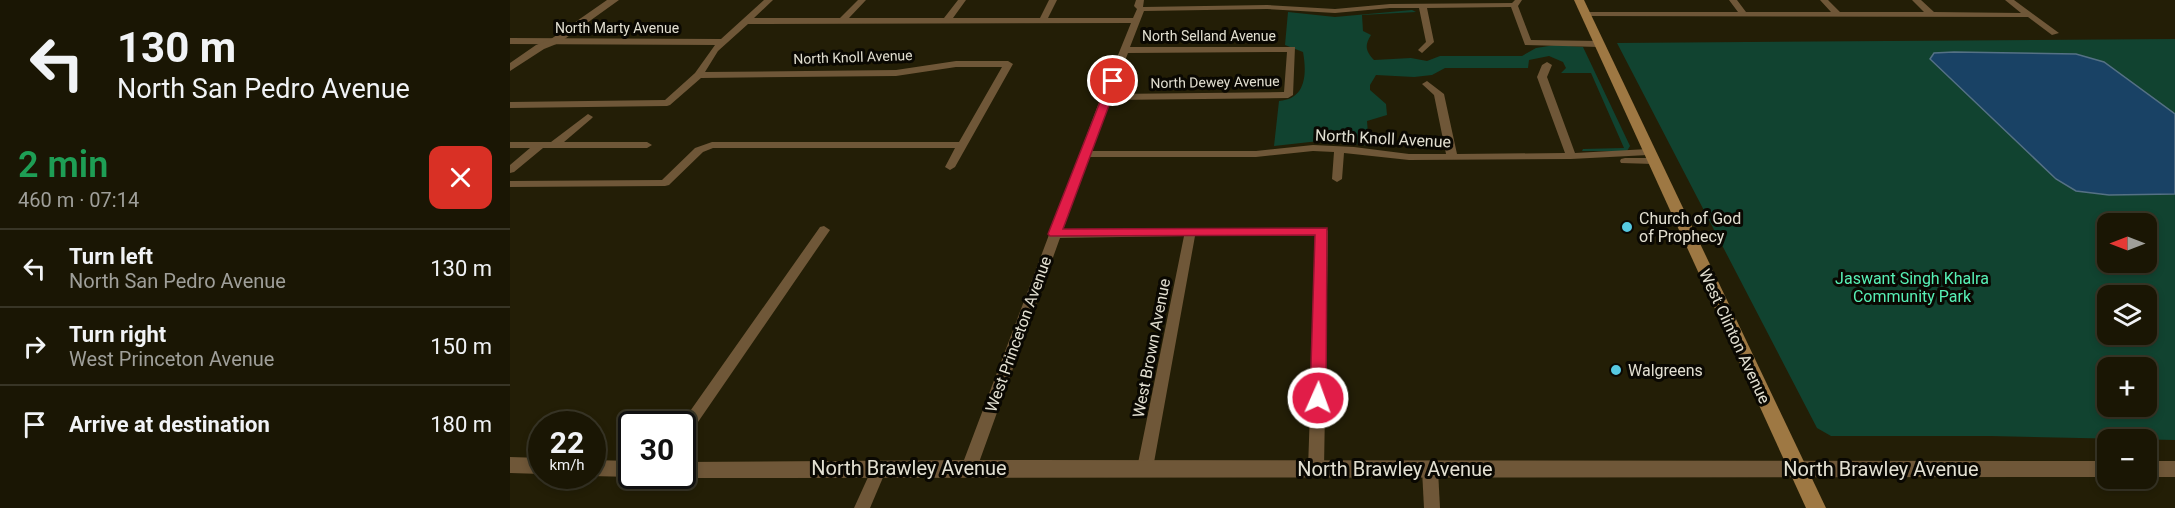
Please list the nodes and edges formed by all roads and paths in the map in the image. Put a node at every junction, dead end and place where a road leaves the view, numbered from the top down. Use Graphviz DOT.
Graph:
graph roads {
  1 [pos="614,0"];
  2 [pos="769,0"];
  3 [pos="862,0"];
  4 [pos="962,0"];
  5 [pos="1053,0"];
  6 [pos="1579,0"];
  7 [pos="1733,0"];
  8 [pos="1824,0"];
  9 [pos="1916,0"];
  10 [pos="2009,0"];
  11 [pos="1516,3"];
  12 [pos="1351,5"];
  13 [pos="1423,6"];
  14 [pos="1139,10"];
  15 [pos="1586,14"];
  16 [pos="1744,15"];
  17 [pos="1838,15"];
  18 [pos="1932,15"];
  19 [pos="2028,15"];
  20 [pos="746,21"];
  21 [pos="842,21"];
  22 [pos="946,21"];
  23 [pos="1042,21"];
  24 [pos="2055,33"];
  25 [pos="1597,40"];
  26 [pos="510,41"];
  27 [pos="555,41"];
  28 [pos="723,42"];
  29 [pos="1127,50"];
  30 [pos="1422,50"];
  31 [pos="1547,65"];
  32 [pos="510,68"];
  33 [pos="699,75"];
  34 [pos="510,80"];
  35 [pos="1427,84"];
  36 [pos="1288,95"];
  37 [pos="1106,97"];
  38 [pos="510,105"];
  39 [pos="588,117"];
  40 [pos="510,145"];
  41 [pos="540,145"];
  42 [pos="554,145"];
  43 [pos="647,145"];
  44 [pos="962,145"];
  45 [pos="1339,149"];
  46 [pos="1086,154"];
  47 [pos="1571,156"];
  48 [pos="1651,156"];
  49 [pos="1452,157"];
  50 [pos="950,167"];
  51 [pos="510,170"];
  52 [pos="1337,179"];
  53 [pos="510,184"];
  54 [pos="824,230"];
  55 [pos="1190,233"];
  56 [pos="1055,234"];
  57 [pos="696,414"];
  58 [pos="510,465"];
  59 [pos="528,466"];
  60 [pos="879,468"];
  61 [pos="969,468"];
  62 [pos="1145,468"];
  63 [pos="1316,469"];
  64 [pos="1797,469"];
  65 [pos="2097,469"];
  66 [pos="2157,469"];
  67 [pos="2175,469"];
  68 [pos="696,470"];
  69 [pos="1430,470"];
  70 [pos="862,508"];
  71 [pos="1432,508"];
  72 [pos="1816,508"];
  1 -- 27 [label="street"];
  2 -- 20 [label="street"];
  3 -- 21 [label="street"];
  4 -- 22 [label="street"];
  5 -- 23 [label="street"];
  6 -- 15 [label="main road, West Clinton Avenue"];
  7 -- 16 [label="street"];
  8 -- 17 [label="street"];
  9 -- 18 [label="street"];
  10 -- 19 [label="street"];
  11 -- 13 [label="street"];
  11 -- 25 [label="street"];
  12 -- 13 [label="street"];
  12 -- 14 [label="street"];
  13 -- 30 [label="street"];
  14 -- 23 [label="street"];
  14 -- 29 [label="street, West Princeton Avenue"];
  15 -- 16 [label="street"];
  15 -- 25 [label="main road, West Clinton Avenue"];
  16 -- 17 [label="street"];
  17 -- 18 [label="street"];
  18 -- 19 [label="street"];
  19 -- 24 [label="street"];
  20 -- 21 [label="street"];
  20 -- 28 [label="street"];
  21 -- 22 [label="street"];
  22 -- 23 [label="street"];
  25 -- 48 [label="main road, West Clinton Avenue"];
  26 -- 27 [label="street, North Marty Avenue"];
  27 -- 28 [label="street, North Marty Avenue"];
  27 -- 32 [label="street"];
  27 -- 34 [label="street"];
  28 -- 33 [label="street"];
  29 -- 36 [label="street, North Selland Avenue"];
  29 -- 37 [label="street, West Princeton Avenue"];
  31 -- 47 [label="street"];
  33 -- 38 [label="street"];
  33 -- 44 [label="street, North Knoll Avenue"];
  35 -- 49 [label="street"];
  36 -- 37 [label="street, North Dewey Avenue"];
  37 -- 46 [label="street, West Princeton Avenue"];
  39 -- 42 [label="street"];
  40 -- 41 [label="street"];
  41 -- 42 [label="street"];
  41 -- 51 [label="street"];
  42 -- 43 [label="street"];
  44 -- 50 [label="street"];
  44 -- 53 [label="street"];
  45 -- 46 [label="street, North Knoll Avenue"];
  45 -- 49 [label="street, North Knoll Avenue"];
  45 -- 52 [label="street"];
  46 -- 56 [label="street, West Princeton Avenue"];
  47 -- 48 [label="street, North Knoll Avenue"];
  47 -- 49 [label="street, North Knoll Avenue"];
  48 -- 64 [label="main road, West Clinton Avenue"];
  54 -- 57 [label="street"];
  55 -- 56 [label="street"];
  55 -- 62 [label="street, West Brown Avenue"];
  55 -- 63 [label="street"];
  56 -- 61 [label="street, West Princeton Avenue"];
  58 -- 59 [label="street"];
  60 -- 61 [label="street, North Brawley Avenue"];
  60 -- 68 [label="street, North Brawley Avenue"];
  60 -- 70 [label="street"];
  61 -- 62 [label="street, North Brawley Avenue"];
  62 -- 63 [label="street, North Brawley Avenue"];
  63 -- 69 [label="street, North Brawley Avenue"];
  64 -- 65 [label="street, North Brawley Avenue"];
  64 -- 69 [label="street, North Brawley Avenue"];
  64 -- 72 [label="main road, West Clinton Avenue"];
  66 -- 67 [label="street"];
  69 -- 71 [label="street"];
}
